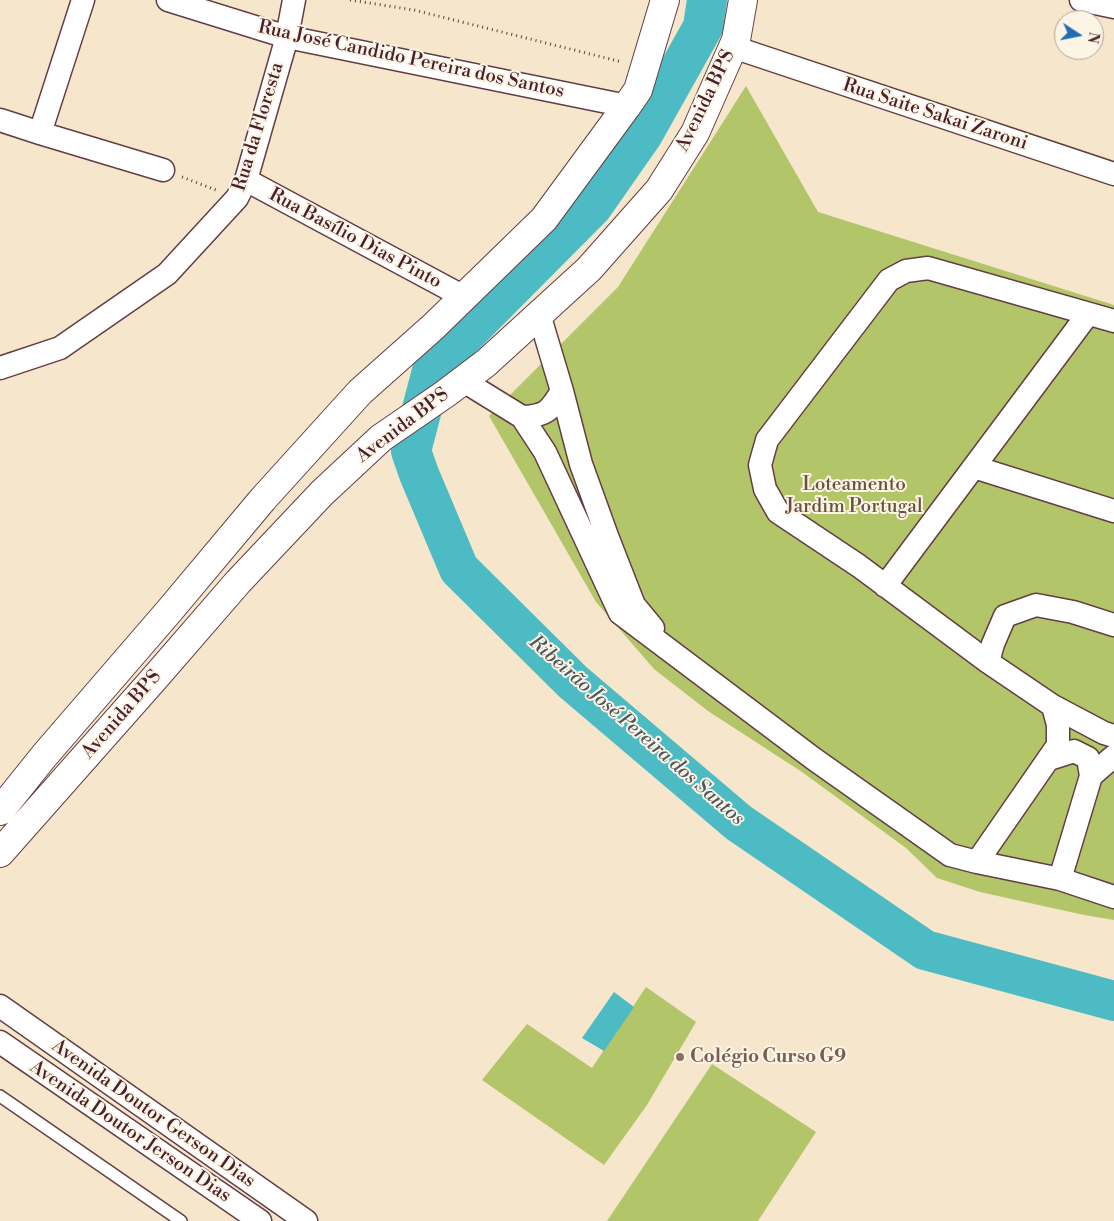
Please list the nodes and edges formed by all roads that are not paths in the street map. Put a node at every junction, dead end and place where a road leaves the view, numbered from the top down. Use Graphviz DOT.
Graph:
graph roads {
  1 [pos="83,0"];
  2 [pos="168,0"];
  3 [pos="294,0"];
  4 [pos="665,0"];
  5 [pos="743,0"];
  6 [pos="1081,0"];
  7 [pos="1114,7"];
  8 [pos="287,37"];
  9 [pos="745,51"];
  10 [pos="627,106"];
  11 [pos="0,120"];
  12 [pos="40,133"];
  13 [pos="163,170"];
  14 [pos="1114,174"];
  15 [pos="242,189"];
  16 [pos="464,297"];
  17 [pos="540,314"];
  18 [pos="1088,314"];
  19 [pos="1114,321"];
  20 [pos="0,368"];
  21 [pos="454,387"];
  22 [pos="562,391"];
  23 [pos="522,417"];
  24 [pos="974,467"];
  25 [pos="1114,511"];
  26 [pos="885,586"];
  27 [pos="1114,625"];
  28 [pos="672,653"];
  29 [pos="988,662"];
  30 [pos="1053,706"];
  31 [pos="1114,736"];
  32 [pos="1114,756"];
  33 [pos="1049,759"];
  34 [pos="1091,776"];
  35 [pos="0,811"];
  36 [pos="0,853"];
  37 [pos="977,862"];
  38 [pos="1060,879"];
  39 [pos="1114,897"];
  40 [pos="0,1006"];
  41 [pos="0,1042"];
  42 [pos="0,1096"];
  43 [pos="181,1221"];
  44 [pos="260,1221"];
  45 [pos="306,1221"];
  1 -- 12 [label="street"];
  2 -- 8 [label="street, Rua José Candido Pereira dos Santos"];
  3 -- 8 [label="street, Rua da Floresta"];
  4 -- 10 [label="main road, Avenida BPS"];
  5 -- 9 [label="main road, Avenida BPS"];
  6 -- 7 [label="street"];
  8 -- 10 [label="street, Rua José Candido Pereira dos Santos"];
  8 -- 15 [label="street, Rua da Floresta"];
  9 -- 14 [label="street, Rua Saite Sakai Zaroni"];
  9 -- 17 [label="main road, Avenida BPS"];
  10 -- 16 [label="main road, Avenida BPS"];
  11 -- 12 [label="street"];
  12 -- 13 [label="street"];
  15 -- 16 [label="street, Rua Basílio Dias Pinto"];
  15 -- 20 [label="street, Rua da Floresta"];
  16 -- 35 [label="main road, Avenida BPS"];
  17 -- 21 [label="main road, Avenida BPS"];
  17 -- 22 [label="street"];
  18 -- 19 [label="street"];
  18 -- 24 [label="street"];
  18 -- 26 [label="street"];
  21 -- 23 [label="street"];
  21 -- 36 [label="main road, Avenida BPS"];
  22 -- 23 [label="street"];
  22 -- 28 [label="street"];
  23 -- 28 [label="street"];
  24 -- 25 [label="street"];
  24 -- 26 [label="street"];
  26 -- 29 [label="street"];
  27 -- 29 [label="street"];
  28 -- 37 [label="street"];
  29 -- 30 [label="street"];
  30 -- 31 [label="street"];
  30 -- 33 [label="street"];
  32 -- 34 [label="street"];
  33 -- 34 [label="street"];
  33 -- 37 [label="street"];
  34 -- 38 [label="street"];
  37 -- 38 [label="street"];
  38 -- 39 [label="street"];
  40 -- 45 [label="street, Avenida Doutor Gerson Dias"];
  41 -- 44 [label="street, Avenida Doutor Jerson Dias"];
  42 -- 43 [label="lane"];
}
